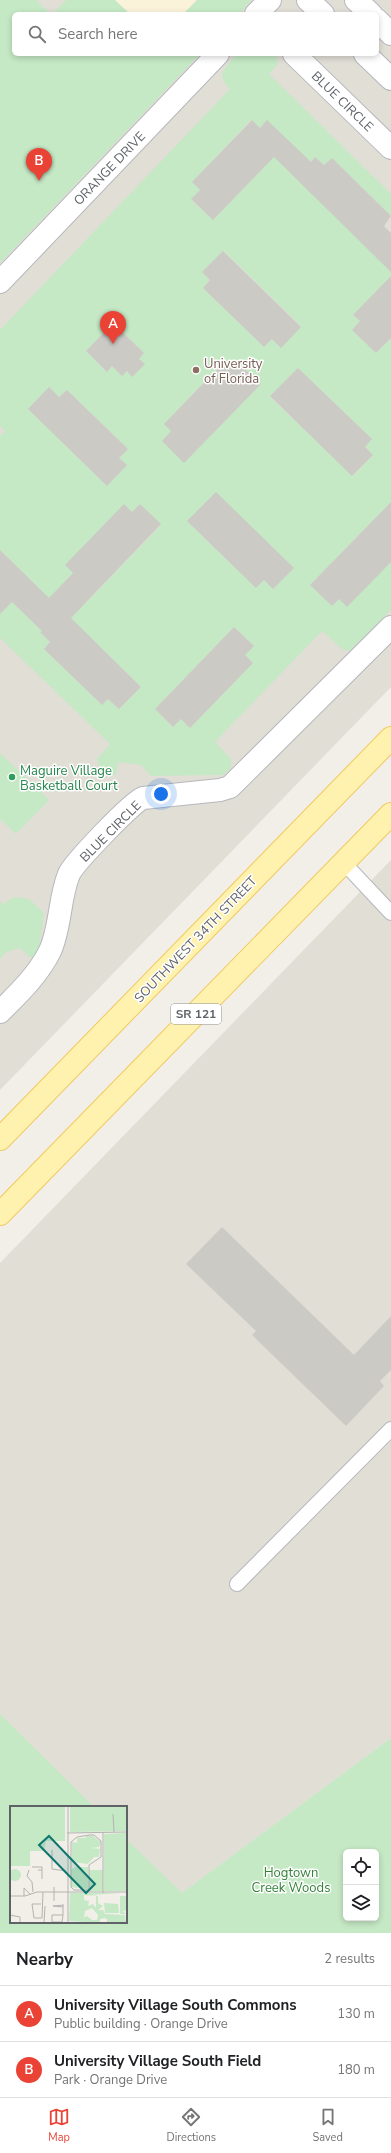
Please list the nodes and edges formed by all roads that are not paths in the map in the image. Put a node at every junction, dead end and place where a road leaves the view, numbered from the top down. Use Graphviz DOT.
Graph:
graph roads {
  1 [pos="270,0"];
  2 [pos="308,0"];
  3 [pos="356,0"];
  4 [pos="258,12"];
  5 [pos="321,12"];
  6 [pos="369,12"];
  7 [pos="379,22"];
  8 [pos="391,34"];
  9 [pos="216,56"];
  10 [pos="296,56"];
  11 [pos="367,56"];
  12 [pos="391,79"];
  13 [pos="391,148"];
  14 [pos="0,282"];
  15 [pos="391,627"];
  16 [pos="391,738"];
  17 [pos="391,814"];
  18 [pos="344,863"];
  19 [pos="391,913"];
  20 [pos="0,1012"];
  21 [pos="0,1139"];
  22 [pos="0,1214"];
  23 [pos="391,1429"];
  24 [pos="237,1584"];
  1 -- 4 [label="street"];
  2 -- 5 [label="street"];
  3 -- 6 [label="street"];
  7 -- 8 [label="street"];
  9 -- 14 [label="street, ORANGE DRIVE"];
  10 -- 13 [label="street, BLUE CIRCLE"];
  11 -- 12 [label="street"];
  15 -- 20 [label="street, BLUE CIRCLE"];
  16 -- 21 [label="main road, SOUTHWEST 34TH STREET"];
  17 -- 18 [label="main road, SR 121"];
  18 -- 19 [label="lane"];
  18 -- 22 [label="main road, SR 121"];
  23 -- 24 [label="lane"];
}
